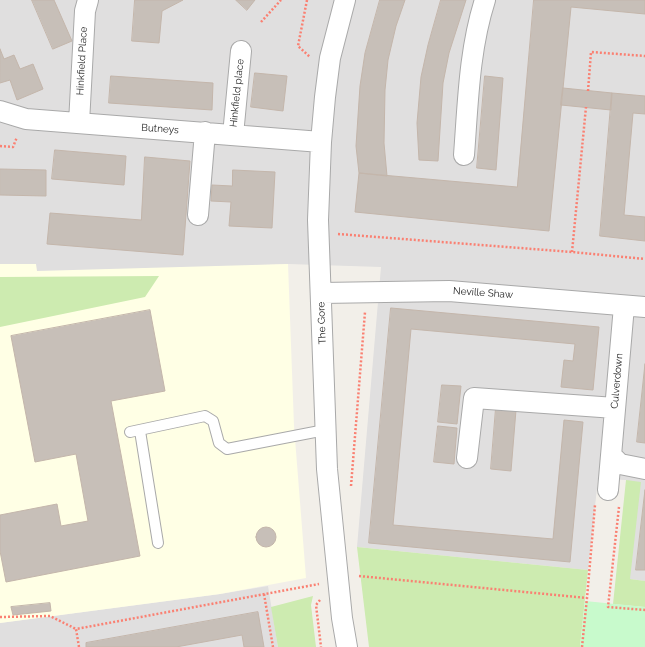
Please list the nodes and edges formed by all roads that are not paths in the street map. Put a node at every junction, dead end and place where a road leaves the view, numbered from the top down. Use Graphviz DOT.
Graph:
graph roads {
  1 [pos="88,0"];
  2 [pos="345,0"];
  3 [pos="485,0"];
  4 [pos="241,50"];
  5 [pos="0,111"];
  6 [pos="79,123"];
  7 [pos="205,132"];
  8 [pos="233,135"];
  9 [pos="321,142"];
  10 [pos="464,155"];
  11 [pos="198,215"];
  12 [pos="321,293"];
  13 [pos="624,306"];
  14 [pos="645,307"];
  15 [pos="615,408"];
  16 [pos="140,430"];
  17 [pos="325,430"];
  18 [pos="130,432"];
  19 [pos="611,455"];
  20 [pos="467,458"];
  21 [pos="645,469"];
  22 [pos="608,497"];
  23 [pos="158,543"];
  24 [pos="347,647"];
  1 -- 6 [label="street, Hinkfield Place"];
  2 -- 9 [label="street, The Gore"];
  3 -- 10 [label="street"];
  4 -- 8 [label="street, Hinkfield place"];
  5 -- 6 [label="street, Butneys"];
  6 -- 7 [label="street, Butneys"];
  7 -- 8 [label="street, Butneys"];
  7 -- 11 [label="street"];
  8 -- 9 [label="street, Butneys"];
  9 -- 12 [label="street, The Gore"];
  12 -- 13 [label="street, Neville Shaw"];
  12 -- 17 [label="street, The Gore"];
  13 -- 14 [label="street, Neville Shaw"];
  13 -- 15 [label="street, Culverdown"];
  15 -- 19 [label="street, Culverdown"];
  15 -- 20 [label="street"];
  16 -- 17 [label="lane"];
  16 -- 18 [label="lane"];
  16 -- 23 [label="lane"];
  17 -- 24 [label="street, The Gore"];
  19 -- 21 [label="street"];
  19 -- 22 [label="street, Culverdown"];
}
